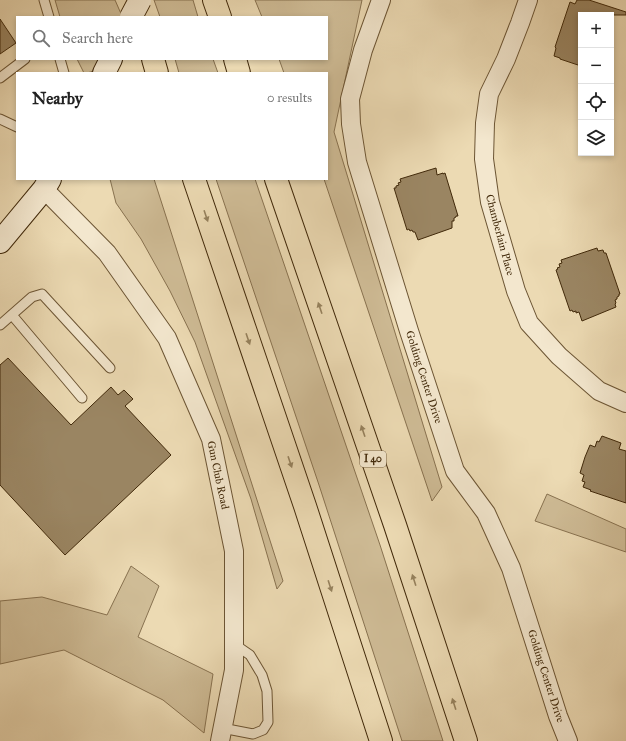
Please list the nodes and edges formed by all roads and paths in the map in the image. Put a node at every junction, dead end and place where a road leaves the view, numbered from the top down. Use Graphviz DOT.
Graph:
graph roads {
  1 [pos="44,0"];
  2 [pos="132,0"];
  3 [pos="140,0"];
  4 [pos="214,0"];
  5 [pos="381,0"];
  6 [pos="528,0"];
  7 [pos="49,16"];
  8 [pos="132,16"];
  9 [pos="138,16"];
  10 [pos="220,16"];
  11 [pos="25,60"];
  12 [pos="60,60"];
  13 [pos="110,60"];
  14 [pos="153,60"];
  15 [pos="235,60"];
  16 [pos="64,72"];
  17 [pos="104,72"];
  18 [pos="157,72"];
  19 [pos="239,72"];
  20 [pos="0,78"];
  21 [pos="0,119"];
  22 [pos="16,127"];
  23 [pos="194,180"];
  24 [pos="276,180"];
  25 [pos="47,184"];
  26 [pos="0,242"];
  27 [pos="12,315"];
  28 [pos="0,325"];
  29 [pos="110,368"];
  30 [pos="82,398"];
  31 [pos="626,403"];
  32 [pos="234,644"];
  33 [pos="221,735"];
  34 [pos="381,741"];
  35 [pos="466,741"];
  36 [pos="568,741"];
  1 -- 7 [label="lane"];
  2 -- 9 [label="highway"];
  3 -- 8 [label="main road, bridge"];
  4 -- 10 [label="highway"];
  5 -- 36 [label="street, Golding Center Drive"];
  6 -- 31 [label="street, Chamberlain Place"];
  11 -- 20 [label="lane"];
  12 -- 16 [label="lane"];
  13 -- 17 [label="main road"];
  14 -- 18 [label="highway"];
  15 -- 19 [label="highway"];
  21 -- 22 [label="lane"];
  23 -- 34 [label="highway, one-way"];
  35 -- 24 [label="highway, I 40, one-way"];
  25 -- 26 [label="main road"];
  25 -- 32 [label="street, Gun Club Road"];
  27 -- 28 [label="lane"];
  27 -- 29 [label="lane"];
  27 -- 30 [label="lane"];
  32 -- 33 [label="street, Gun Club Road"];
  32 -- 33 [label="lane"];
}
